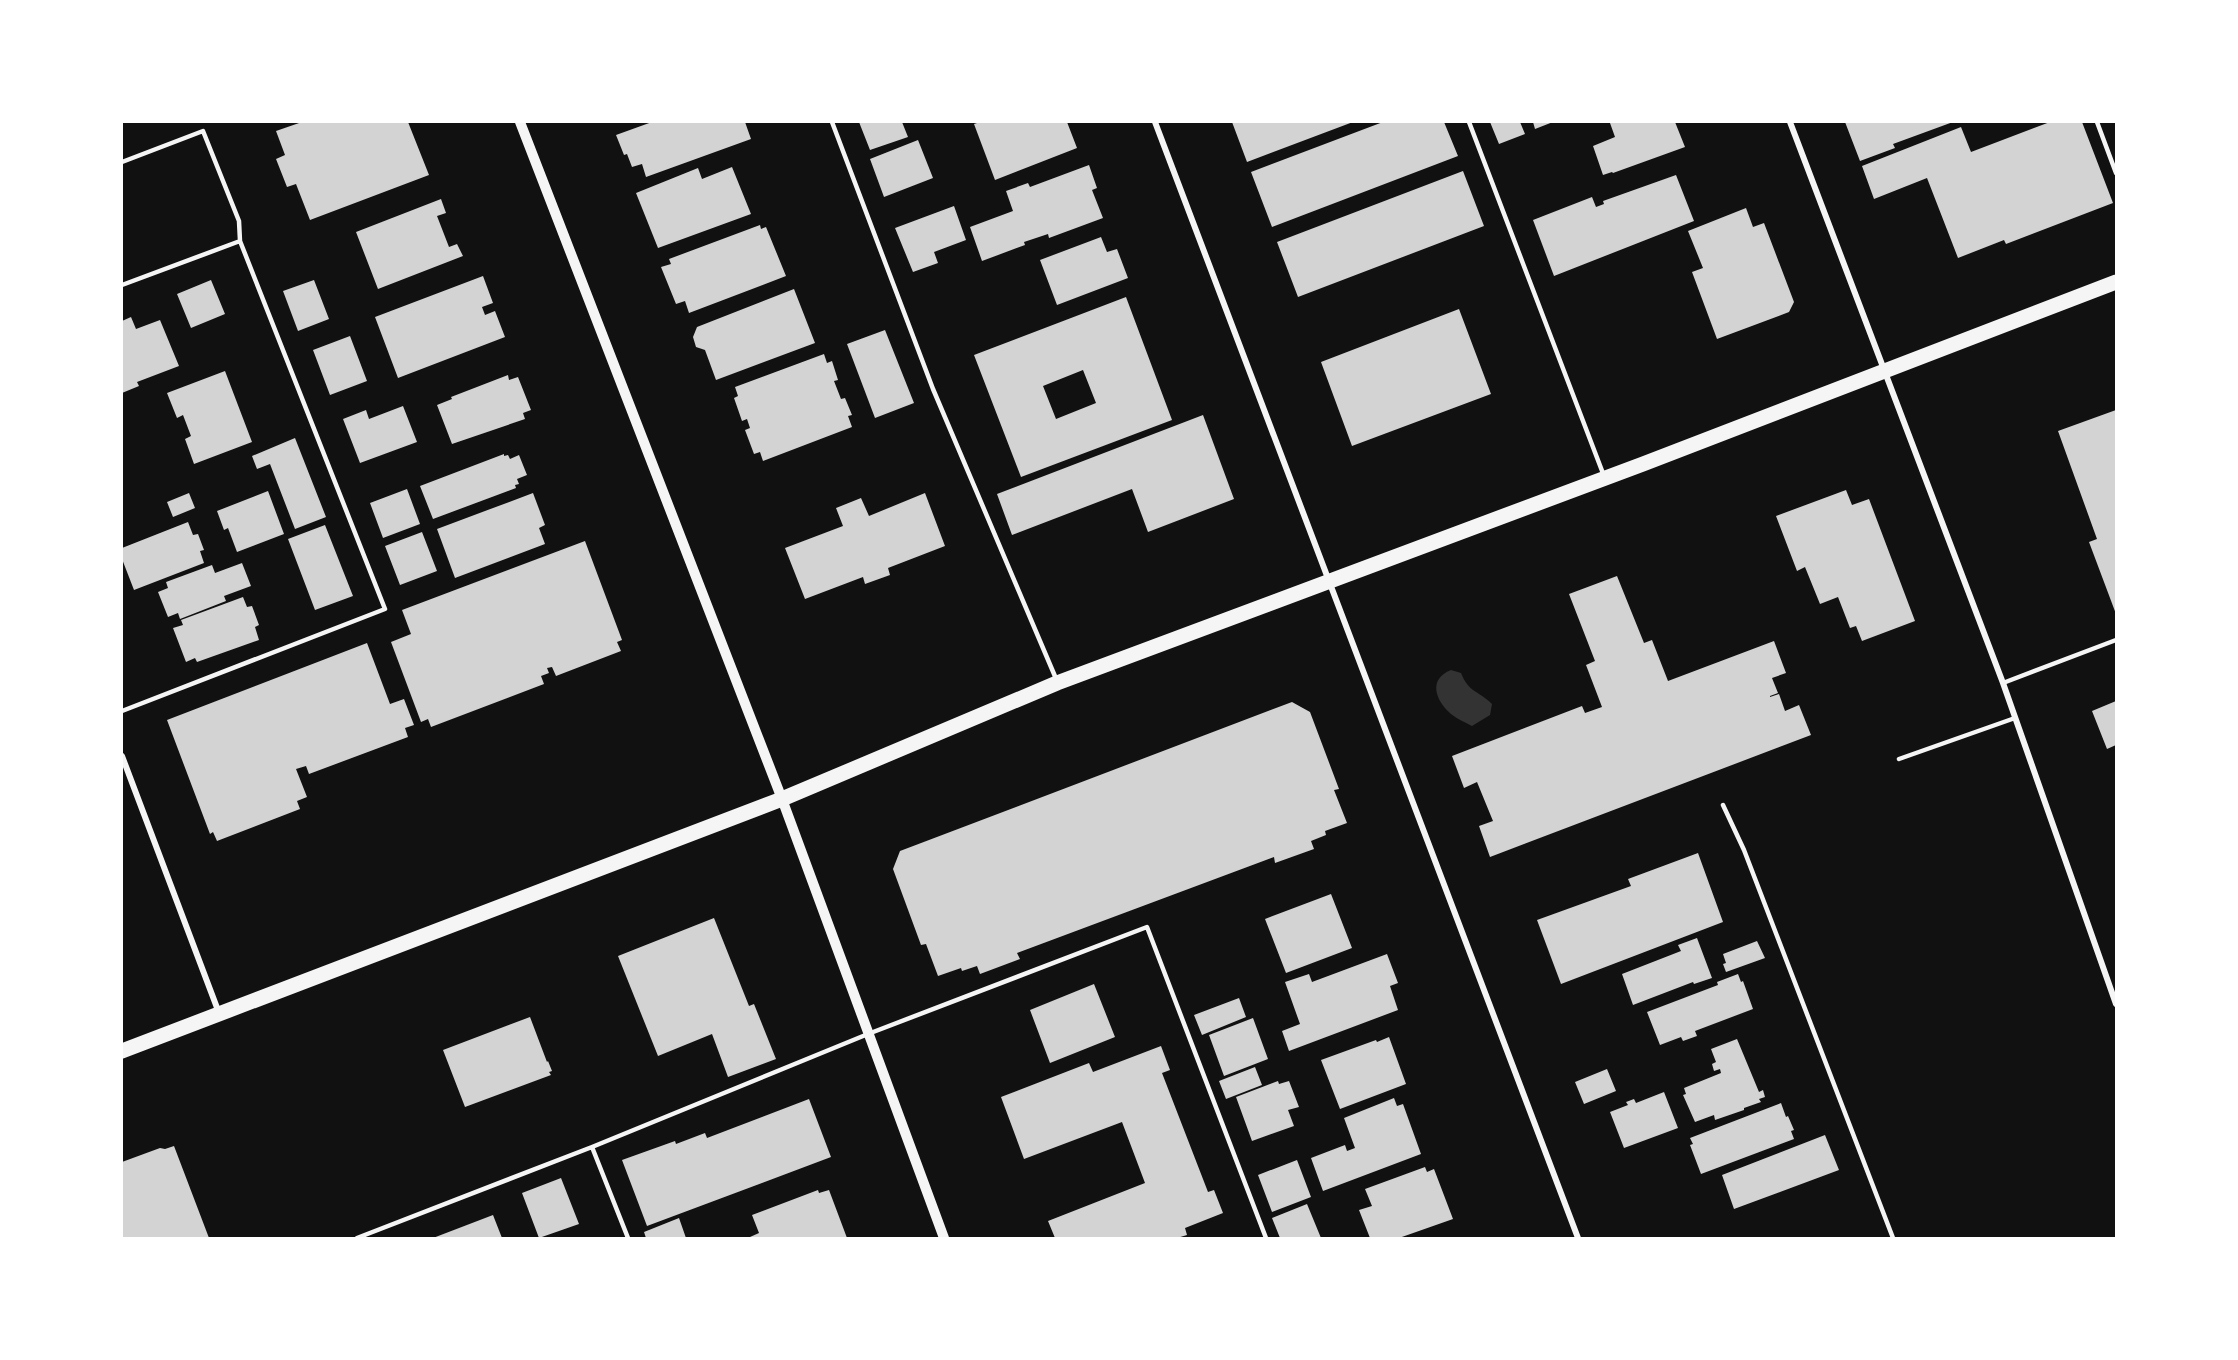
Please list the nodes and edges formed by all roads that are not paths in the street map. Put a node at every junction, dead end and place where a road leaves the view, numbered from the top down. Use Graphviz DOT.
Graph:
graph roads {
  1 [pos="520,122"];
  2 [pos="832,122"];
  3 [pos="1155,122"];
  4 [pos="1468,122"];
  5 [pos="1790,122"];
  6 [pos="2097,122"];
  7 [pos="122,162"];
  8 [pos="2116,173"];
  9 [pos="240,241"];
  10 [pos="2116,282"];
  11 [pos="122,285"];
  12 [pos="1884,370"];
  13 [pos="1605,479"];
  14 [pos="1328,582"];
  15 [pos="2116,640"];
  16 [pos="1058,683"];
  17 [pos="2003,683"];
  18 [pos="122,711"];
  19 [pos="2015,718"];
  20 [pos="122,756"];
  21 [pos="1899,759"];
  22 [pos="124,768"];
  23 [pos="782,799"];
  24 [pos="1724,805"];
  25 [pos="2116,1004"];
  26 [pos="219,1013"];
  27 [pos="868,1034"];
  28 [pos="122,1051"];
  29 [pos="592,1147"];
  30 [pos="357,1239"];
  31 [pos="628,1239"];
  32 [pos="944,1239"];
  33 [pos="1266,1239"];
  34 [pos="1578,1239"];
  35 [pos="1893,1239"];
  1 -- 23 [label="street"];
  2 -- 16 [label="lane"];
  3 -- 14 [label="street"];
  4 -- 13 [label="lane"];
  5 -- 12 [label="street"];
  6 -- 8 [label="lane"];
  7 -- 9 [label="lane"];
  9 -- 11 [label="lane"];
  9 -- 18 [label="lane"];
  10 -- 12 [label="main road"];
  12 -- 13 [label="main road"];
  12 -- 17 [label="street"];
  13 -- 14 [label="main road"];
  14 -- 16 [label="main road"];
  14 -- 34 [label="street"];
  15 -- 17 [label="lane"];
  16 -- 23 [label="main road"];
  17 -- 19 [label="street"];
  19 -- 21 [label="lane"];
  19 -- 25 [label="street"];
  20 -- 22 [label="street"];
  22 -- 26 [label="street"];
  23 -- 26 [label="main road"];
  23 -- 27 [label="street"];
  24 -- 35 [label="lane"];
  26 -- 28 [label="main road"];
  27 -- 29 [label="lane"];
  27 -- 32 [label="street"];
  27 -- 33 [label="lane"];
  29 -- 30 [label="lane"];
  29 -- 31 [label="lane"];
}
